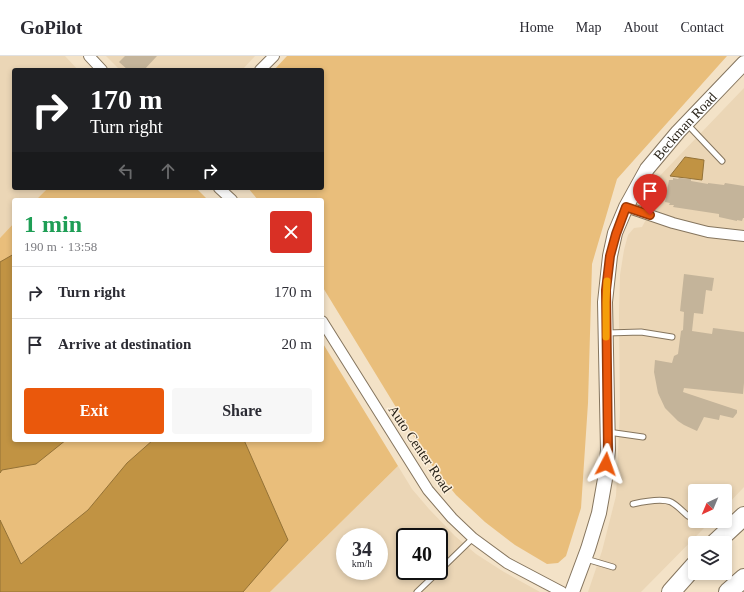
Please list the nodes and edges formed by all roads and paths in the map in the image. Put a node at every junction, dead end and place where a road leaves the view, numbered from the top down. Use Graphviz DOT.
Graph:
graph roads {
  1 [pos="88,56"];
  2 [pos="274,56"];
  3 [pos="744,63"];
  4 [pos="100,68"];
  5 [pos="262,68"];
  6 [pos="687,123"];
  7 [pos="722,161"];
  8 [pos="221,190"];
  9 [pos="230,198"];
  10 [pos="626,207"];
  11 [pos="744,236"];
  12 [pos="324,324"];
  13 [pos="606,333"];
  14 [pos="672,337"];
  15 [pos="607,432"];
  16 [pos="643,437"];
  17 [pos="633,504"];
  18 [pos="688,516"];
  19 [pos="744,516"];
  20 [pos="744,532"];
  21 [pos="723,536"];
  22 [pos="473,538"];
  23 [pos="732,543"];
  24 [pos="585,559"];
  25 [pos="448,562"];
  26 [pos="613,568"];
  27 [pos="688,573"];
  28 [pos="744,578"];
  29 [pos="430,580"];
  30 [pos="691,580"];
  31 [pos="744,586"];
  32 [pos="417,592"];
  33 [pos="562,592"];
  34 [pos="572,592"];
  35 [pos="671,592"];
  36 [pos="678,592"];
  37 [pos="728,592"];
  38 [pos="736,592"];
  1 -- 4 [label="street"];
  2 -- 5 [label="street"];
  3 -- 6 [label="street, Beckman Road"];
  6 -- 7 [label="lane"];
  6 -- 10 [label="street, Beckman Road"];
  8 -- 9 [label="street"];
  10 -- 11 [label="street"];
  10 -- 13 [label="street, Beckman Road"];
  12 -- 22 [label="street, Auto Center Road"];
  13 -- 14 [label="lane"];
  13 -- 15 [label="street, Beckman Road"];
  15 -- 16 [label="lane"];
  15 -- 24 [label="street, Beckman Road"];
  17 -- 18 [label="lane"];
  19 -- 21 [label="highway"];
  20 -- 23 [label="highway"];
  22 -- 25 [label="lane"];
  22 -- 33 [label="street, Auto Center Road"];
  24 -- 26 [label="lane"];
  24 -- 34 [label="street, Beckman Road"];
  27 -- 35 [label="highway"];
  28 -- 37 [label="highway"];
  29 -- 32 [label="lane"];
  30 -- 36 [label="highway"];
  31 -- 38 [label="highway"];
}
